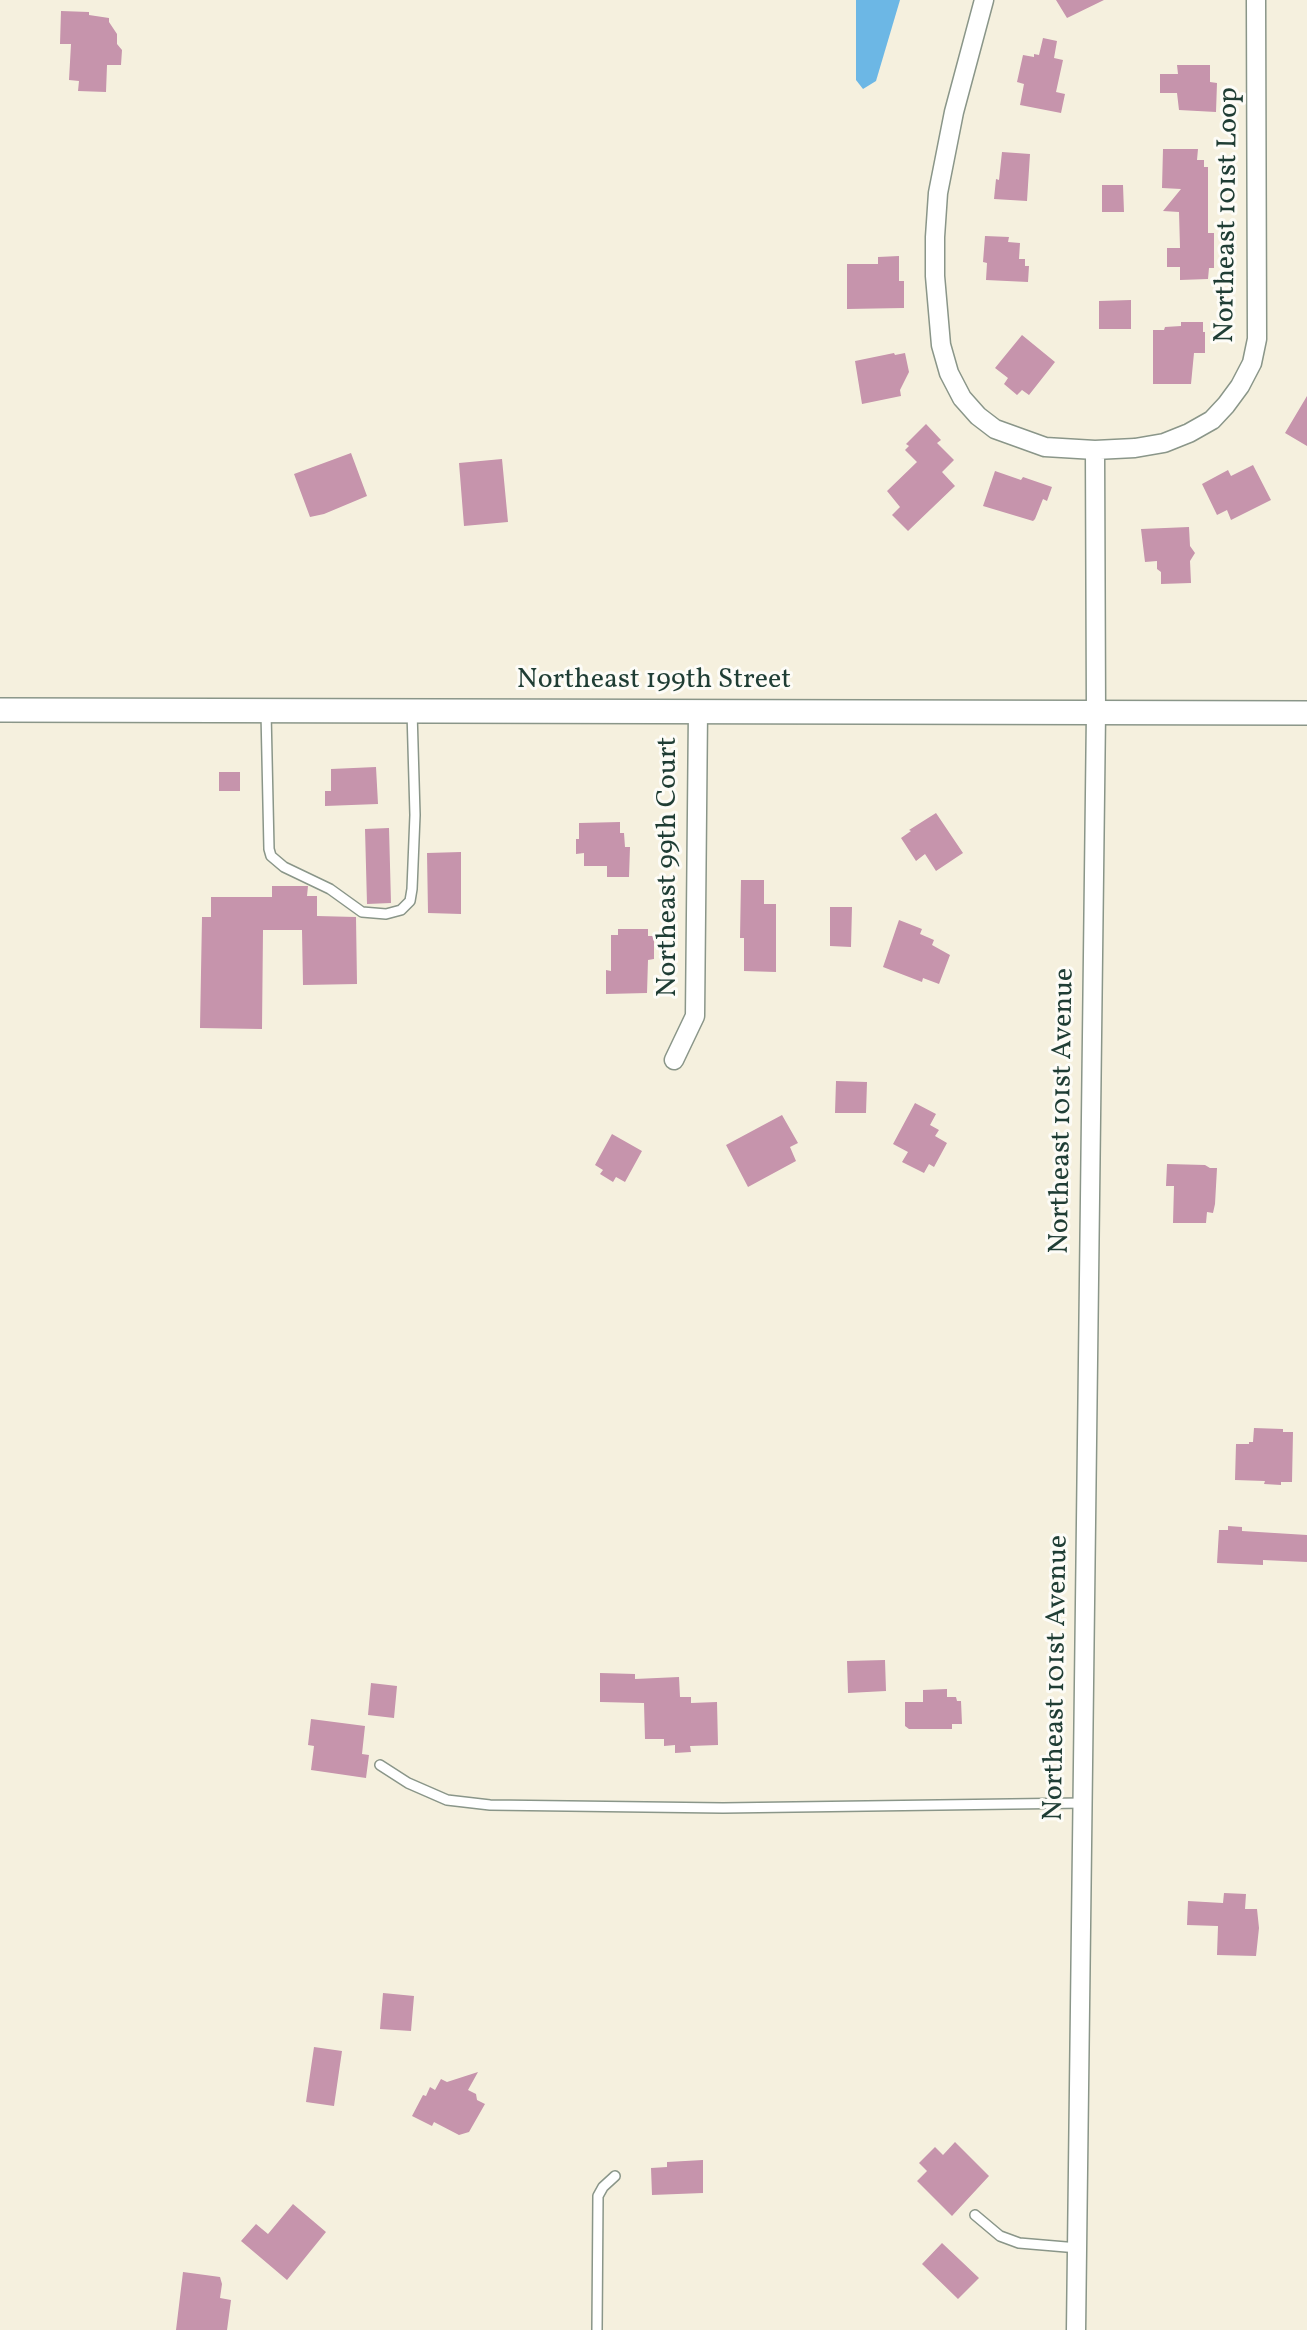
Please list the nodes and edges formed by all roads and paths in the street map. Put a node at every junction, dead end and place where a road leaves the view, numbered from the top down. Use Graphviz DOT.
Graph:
graph roads {
  1 [pos="984,0"];
  2 [pos="1256,0"];
  3 [pos="1095,450"];
  4 [pos="0,710"];
  5 [pos="266,711"];
  6 [pos="412,711"];
  7 [pos="698,711"];
  8 [pos="1096,713"];
  9 [pos="1307,713"];
  10 [pos="674,1060"];
  11 [pos="380,1765"];
  12 [pos="1083,1803"];
  13 [pos="615,2176"];
  14 [pos="975,2215"];
  15 [pos="1078,2248"];
  16 [pos="597,2330"];
  17 [pos="1076,2330"];
  1 -- 3 [label="street"];
  2 -- 3 [label="street, Northeast 101st Loop"];
  3 -- 8 [label="street, Northeast 101st Avenue"];
  4 -- 5 [label="main road, Northeast 199th Street"];
  5 -- 6 [label="main road, Northeast 199th Street"];
  5 -- 6 [label="lane"];
  6 -- 7 [label="main road, Northeast 199th Street"];
  7 -- 8 [label="main road, Northeast 199th Street"];
  7 -- 10 [label="street, Northeast 99th Court"];
  8 -- 9 [label="main road, Northeast 199th Street"];
  8 -- 12 [label="street, Northeast 101st Avenue"];
  11 -- 12 [label="lane"];
  12 -- 15 [label="street, Northeast 101st Avenue"];
  13 -- 16 [label="lane"];
  14 -- 15 [label="lane"];
  15 -- 17 [label="street, Northeast 101st Avenue"];
}
